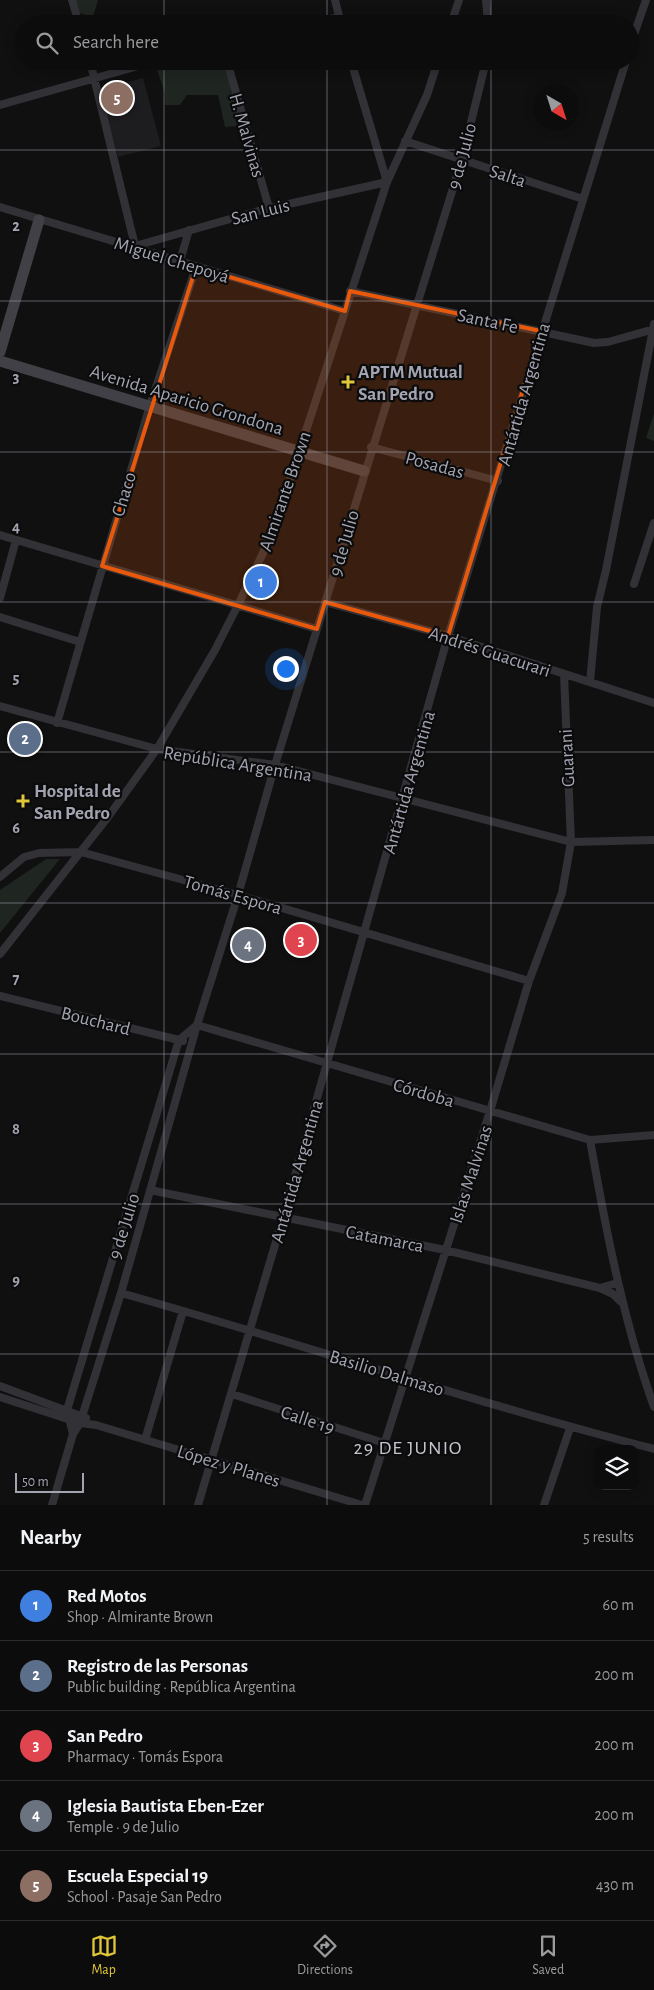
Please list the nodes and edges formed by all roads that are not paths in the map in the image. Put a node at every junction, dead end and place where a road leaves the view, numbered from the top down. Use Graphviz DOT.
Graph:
graph roads {
  1 [pos="72,0"];
  2 [pos="335,0"];
  3 [pos="458,0"];
  4 [pos="486,0"];
  5 [pos="646,0"];
  6 [pos="76,15"];
  7 [pos="339,15"];
  8 [pos="454,15"];
  9 [pos="487,15"];
  10 [pos="639,20"];
  11 [pos="92,70"];
  12 [pos="121,70"];
  13 [pos="231,70"];
  14 [pos="355,70"];
  15 [pos="435,70"];
  16 [pos="484,70"];
  17 [pos="623,70"];
  18 [pos="94,77"];
  19 [pos="0,105"];
  20 [pos="405,141"];
  21 [pos="462,160"];
  22 [pos="386,182"];
  23 [pos="583,199"];
  24 [pos="0,207"];
  25 [pos="269,208"];
  26 [pos="39,220"];
  27 [pos="189,230"];
  28 [pos="135,246"];
  29 [pos="180,261"];
  30 [pos="196,267"];
  31 [pos="350,291"];
  32 [pos="417,304"];
  33 [pos="345,310"];
  34 [pos="654,328"];
  35 [pos="541,332"];
  36 [pos="0,352"];
  37 [pos="0,361"];
  38 [pos="150,405"];
  39 [pos="371,447"];
  40 [pos="299,451"];
  41 [pos="364,470"];
  42 [pos="498,481"];
  43 [pos="654,523"];
  44 [pos="0,535"];
  45 [pos="16,540"];
  46 [pos="102,566"];
  47 [pos="634,584"];
  48 [pos="0,598"];
  49 [pos="325,602"];
  50 [pos="238,605"];
  51 [pos="0,617"];
  52 [pos="317,629"];
  53 [pos="448,636"];
  54 [pos="80,642"];
  55 [pos="564,674"];
  56 [pos="590,682"];
  57 [pos="654,703"];
  58 [pos="0,706"];
  59 [pos="57,723"];
  60 [pos="157,750"];
  61 [pos="275,765"];
  62 [pos="404,797"];
  63 [pos="654,840"];
  64 [pos="571,842"];
  65 [pos="81,852"];
  66 [pos="0,877"];
  67 [pos="238,895"];
  68 [pos="365,933"];
  69 [pos="0,954"];
  70 [pos="529,981"];
  71 [pos="0,996"];
  72 [pos="197,1025"];
  73 [pos="179,1040"];
  74 [pos="192,1044"];
  75 [pos="327,1063"];
  76 [pos="490,1111"];
  77 [pos="654,1135"];
  78 [pos="590,1140"];
  79 [pos="150,1190"];
  80 [pos="283,1218"];
  81 [pos="445,1250"];
  82 [pos="617,1283"];
  83 [pos="600,1288"];
  84 [pos="121,1293"];
  85 [pos="622,1304"];
  86 [pos="183,1311"];
  87 [pos="250,1330"];
  88 [pos="404,1377"];
  89 [pos="0,1386"];
  90 [pos="232,1394"];
  91 [pos="0,1397"];
  92 [pos="654,1407"];
  93 [pos="67,1410"];
  94 [pos="69,1420"];
  95 [pos="81,1420"];
  96 [pos="570,1428"];
  97 [pos="73,1434"];
  98 [pos="145,1440"];
  99 [pos="384,1443"];
  100 [pos="654,1449"];
  101 [pos="213,1459"];
  102 [pos="52,1505"];
  103 [pos="198,1505"];
  104 [pos="364,1505"];
  105 [pos="544,1505"];
  1 -- 6 [label="street"];
  2 -- 7 [label="street"];
  3 -- 8 [label="street"];
  4 -- 9 [label="street"];
  5 -- 10 [label="street"];
  11 -- 18 [label="street"];
  12 -- 18 [label="street"];
  13 -- 25 [label="street, H. Malvinas"];
  14 -- 22 [label="street"];
  15 -- 20 [label="street, Almirante Brown"];
  16 -- 21 [label="street, 9 de Julio"];
  17 -- 23 [label="street, Antártida Argentina"];
  18 -- 19 [label="street"];
  18 -- 28 [label="street"];
  20 -- 21 [label="street, Salta"];
  20 -- 22 [label="street, Almirante Brown"];
  21 -- 23 [label="street, Salta"];
  21 -- 32 [label="street, 9 de Julio"];
  22 -- 25 [label="street, San Luis"];
  22 -- 31 [label="street, Almirante Brown"];
  23 -- 35 [label="street, Antártida Argentina"];
  24 -- 26 [label="street, Miguel Chepoyá"];
  25 -- 27 [label="street, San Luis"];
  26 -- 28 [label="street, Miguel Chepoyá"];
  26 -- 36 [label="main road"];
  27 -- 28 [label="street, San Luis"];
  27 -- 29 [label="street"];
  28 -- 29 [label="street, Miguel Chepoyá"];
  29 -- 30 [label="street, Miguel Chepoyá"];
  30 -- 33 [label="street, Miguel Chepoyá"];
  30 -- 38 [label="street, Chaco"];
  31 -- 32 [label="street, Santa Fe"];
  31 -- 33 [label="street, Almirante Brown"];
  32 -- 35 [label="street, Santa Fe"];
  32 -- 39 [label="street, 9 de Julio"];
  33 -- 40 [label="street, Almirante Brown"];
  34 -- 35 [label="street, Santa Fe"];
  34 -- 56 [label="street"];
  35 -- 42 [label="street, Antártida Argentina"];
  37 -- 38 [label="main road, Avenida Aparicio Grondona"];
  38 -- 40 [label="main road, Avenida Aparicio Grondona"];
  38 -- 46 [label="street, Chaco"];
  39 -- 41 [label="street, 9 de Julio"];
  39 -- 42 [label="street, Posadas"];
  40 -- 41 [label="main road, Avenida Aparicio Grondona"];
  40 -- 50 [label="street, Almirante Brown"];
  41 -- 49 [label="street, 9 de Julio"];
  42 -- 53 [label="street, Antártida Argentina"];
  43 -- 47 [label="street"];
  44 -- 45 [label="street"];
  45 -- 46 [label="street"];
  45 -- 48 [label="street"];
  46 -- 50 [label="street"];
  46 -- 54 [label="street, Chaco"];
  49 -- 52 [label="street, 9 de Julio"];
  49 -- 53 [label="street, Andrés Guacurari"];
  50 -- 52 [label="street"];
  50 -- 60 [label="street, Almirante Brown"];
  51 -- 54 [label="street"];
  52 -- 61 [label="street, 9 de Julio"];
  53 -- 55 [label="street, Andrés Guacurari"];
  53 -- 62 [label="street, Antártida Argentina"];
  54 -- 59 [label="street, Chaco"];
  55 -- 56 [label="street, Andrés Guacurari"];
  55 -- 64 [label="street, Guarani"];
  56 -- 57 [label="street, Andrés Guacurari"];
  58 -- 59 [label="street, República Argentina"];
  59 -- 60 [label="street, República Argentina"];
  60 -- 61 [label="street, República Argentina"];
  60 -- 65 [label="street, Almirante Brown"];
  61 -- 62 [label="street, República Argentina"];
  61 -- 67 [label="street, 9 de Julio"];
  62 -- 64 [label="street, República Argentina"];
  62 -- 68 [label="street, Antártida Argentina"];
  63 -- 64 [label="street, República Argentina"];
  64 -- 70 [label="street, Islas Malvinas"];
  65 -- 66 [label="street, Tomás Espora"];
  65 -- 67 [label="street, Tomás Espora"];
  65 -- 69 [label="street, Almirante Brown"];
  67 -- 68 [label="street, Tomás Espora"];
  67 -- 72 [label="street, 9 de Julio"];
  68 -- 70 [label="street, Tomás Espora"];
  68 -- 75 [label="street, Antártida Argentina"];
  70 -- 76 [label="street, Islas Malvinas"];
  71 -- 73 [label="street, Bouchard"];
  72 -- 73 [label="street"];
  72 -- 74 [label="street, 9 de Julio"];
  72 -- 75 [label="street, Córdoba"];
  73 -- 74 [label="street, Bouchard"];
  73 -- 93 [label="street, 9 de Julio"];
  74 -- 79 [label="street, 9 de Julio"];
  75 -- 76 [label="street, Córdoba"];
  75 -- 80 [label="street, Antártida Argentina"];
  76 -- 78 [label="street, Córdoba"];
  76 -- 81 [label="street, Islas Malvinas"];
  77 -- 78 [label="street, Córdoba"];
  78 -- 82 [label="street"];
  79 -- 80 [label="street, Catamarca"];
  79 -- 84 [label="street, 9 de Julio"];
  80 -- 81 [label="street, Catamarca"];
  80 -- 87 [label="street, Antártida Argentina"];
  81 -- 83 [label="street, Catamarca"];
  81 -- 88 [label="street, Islas Malvinas"];
  82 -- 83 [label="street"];
  82 -- 85 [label="street"];
  83 -- 85 [label="street"];
  84 -- 86 [label="street, Basilio Dalmaso"];
  84 -- 95 [label="street, 9 de Julio"];
  85 -- 92 [label="street"];
  86 -- 87 [label="street, Basilio Dalmaso"];
  86 -- 98 [label="street"];
  87 -- 88 [label="street, Basilio Dalmaso"];
  87 -- 90 [label="street, Antártida Argentina"];
  88 -- 96 [label="street, Basilio Dalmaso"];
  88 -- 99 [label="street, Islas Malvinas"];
  89 -- 93 [label="street, López y Planes"];
  90 -- 99 [label="street, Calle 19"];
  90 -- 101 [label="street, Antártida Argentina"];
  91 -- 94 [label="street, López y Planes"];
  93 -- 94 [label="street, 9 de Julio"];
  93 -- 95 [label="street, López y Planes"];
  94 -- 95 [label="street, López y Planes"];
  94 -- 97 [label="street, 9 de Julio"];
  95 -- 97 [label="street, 9 de Julio"];
  95 -- 98 [label="street, López y Planes"];
  96 -- 100 [label="street, Basilio Dalmaso"];
  96 -- 105 [label="street"];
  97 -- 102 [label="street, 9 de Julio"];
  98 -- 101 [label="street, López y Planes"];
  99 -- 104 [label="street, Islas Malvinas"];
  101 -- 103 [label="street, Antártida Argentina"];
  101 -- 104 [label="street, López y Planes"];
}
